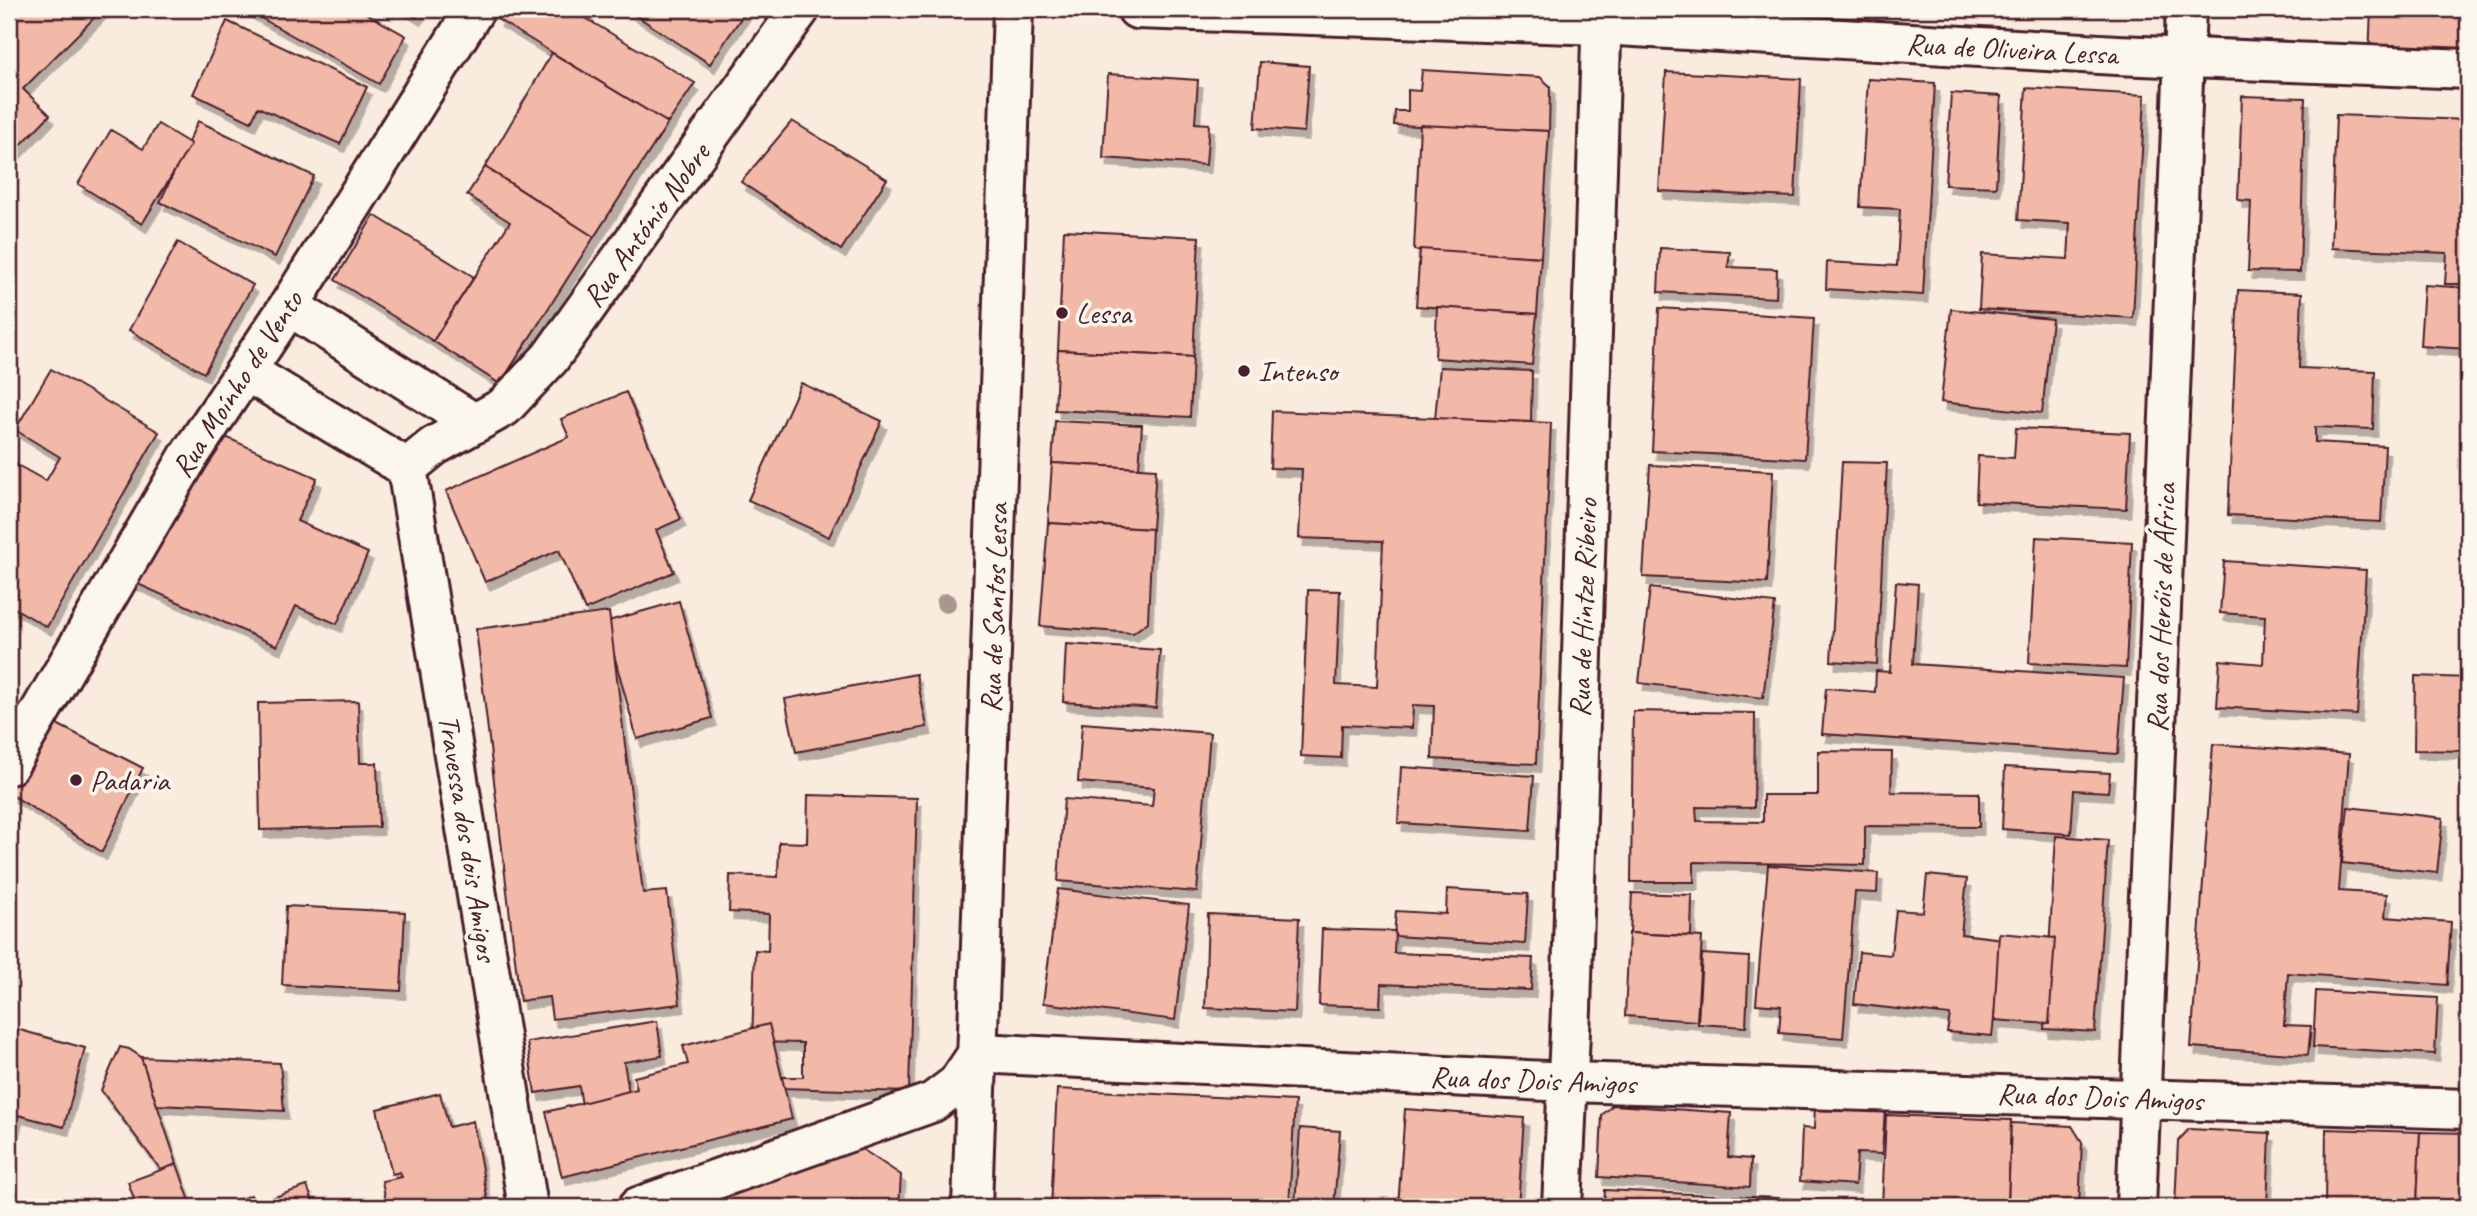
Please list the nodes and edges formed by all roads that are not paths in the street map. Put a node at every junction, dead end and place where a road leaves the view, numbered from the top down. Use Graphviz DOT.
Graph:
graph roads {
  1 [pos="475,9"];
  2 [pos="800,9"];
  3 [pos="1013,9"];
  4 [pos="1137,9"];
  5 [pos="2186,9"];
  6 [pos="1601,17"];
  7 [pos="2184,57"];
  8 [pos="2468,69"];
  9 [pos="289,306"];
  10 [pos="246,371"];
  11 [pos="474,423"];
  12 [pos="407,468"];
  13 [pos="9,765"];
  14 [pos="978,1053"];
  15 [pos="1568,1082"];
  16 [pos="2142,1098"];
  17 [pos="2468,1109"];
  18 [pos="528,1207"];
  19 [pos="638,1207"];
  20 [pos="972,1207"];
  21 [pos="1562,1207"];
  22 [pos="2136,1207"];
  1 -- 9 [label="street, Rua Moínho de Vento"];
  2 -- 11 [label="street, Rua António Nobre"];
  3 -- 14 [label="street, Rua de Santos Lessa"];
  4 -- 6 [label="street, Rua de Oliveira Lessa"];
  5 -- 7 [label="street, Rua dos Heróis de África"];
  6 -- 7 [label="street, Rua de Oliveira Lessa"];
  6 -- 15 [label="street, Rua de Hintze Ribeiro"];
  7 -- 8 [label="street, Rua de Oliveira Lessa"];
  7 -- 16 [label="street, Rua dos Heróis de África"];
  9 -- 10 [label="street, Rua Moínho de Vento"];
  9 -- 11 [label="street"];
  10 -- 12 [label="street"];
  10 -- 13 [label="street, Rua Moínho de Vento"];
  11 -- 12 [label="street"];
  12 -- 18 [label="street, Travessa dos dois Amigos"];
  14 -- 15 [label="street, Rua dos Dois Amigos"];
  14 -- 19 [label="street"];
  14 -- 20 [label="street, Rua de Santos Lessa"];
  15 -- 16 [label="street, Rua dos Dois Amigos"];
  15 -- 21 [label="street, Rua de Hintze Ribeiro"];
  16 -- 17 [label="street, Rua dos Dois Amigos"];
  16 -- 22 [label="street, Rua dos Heróis de África"];
}
